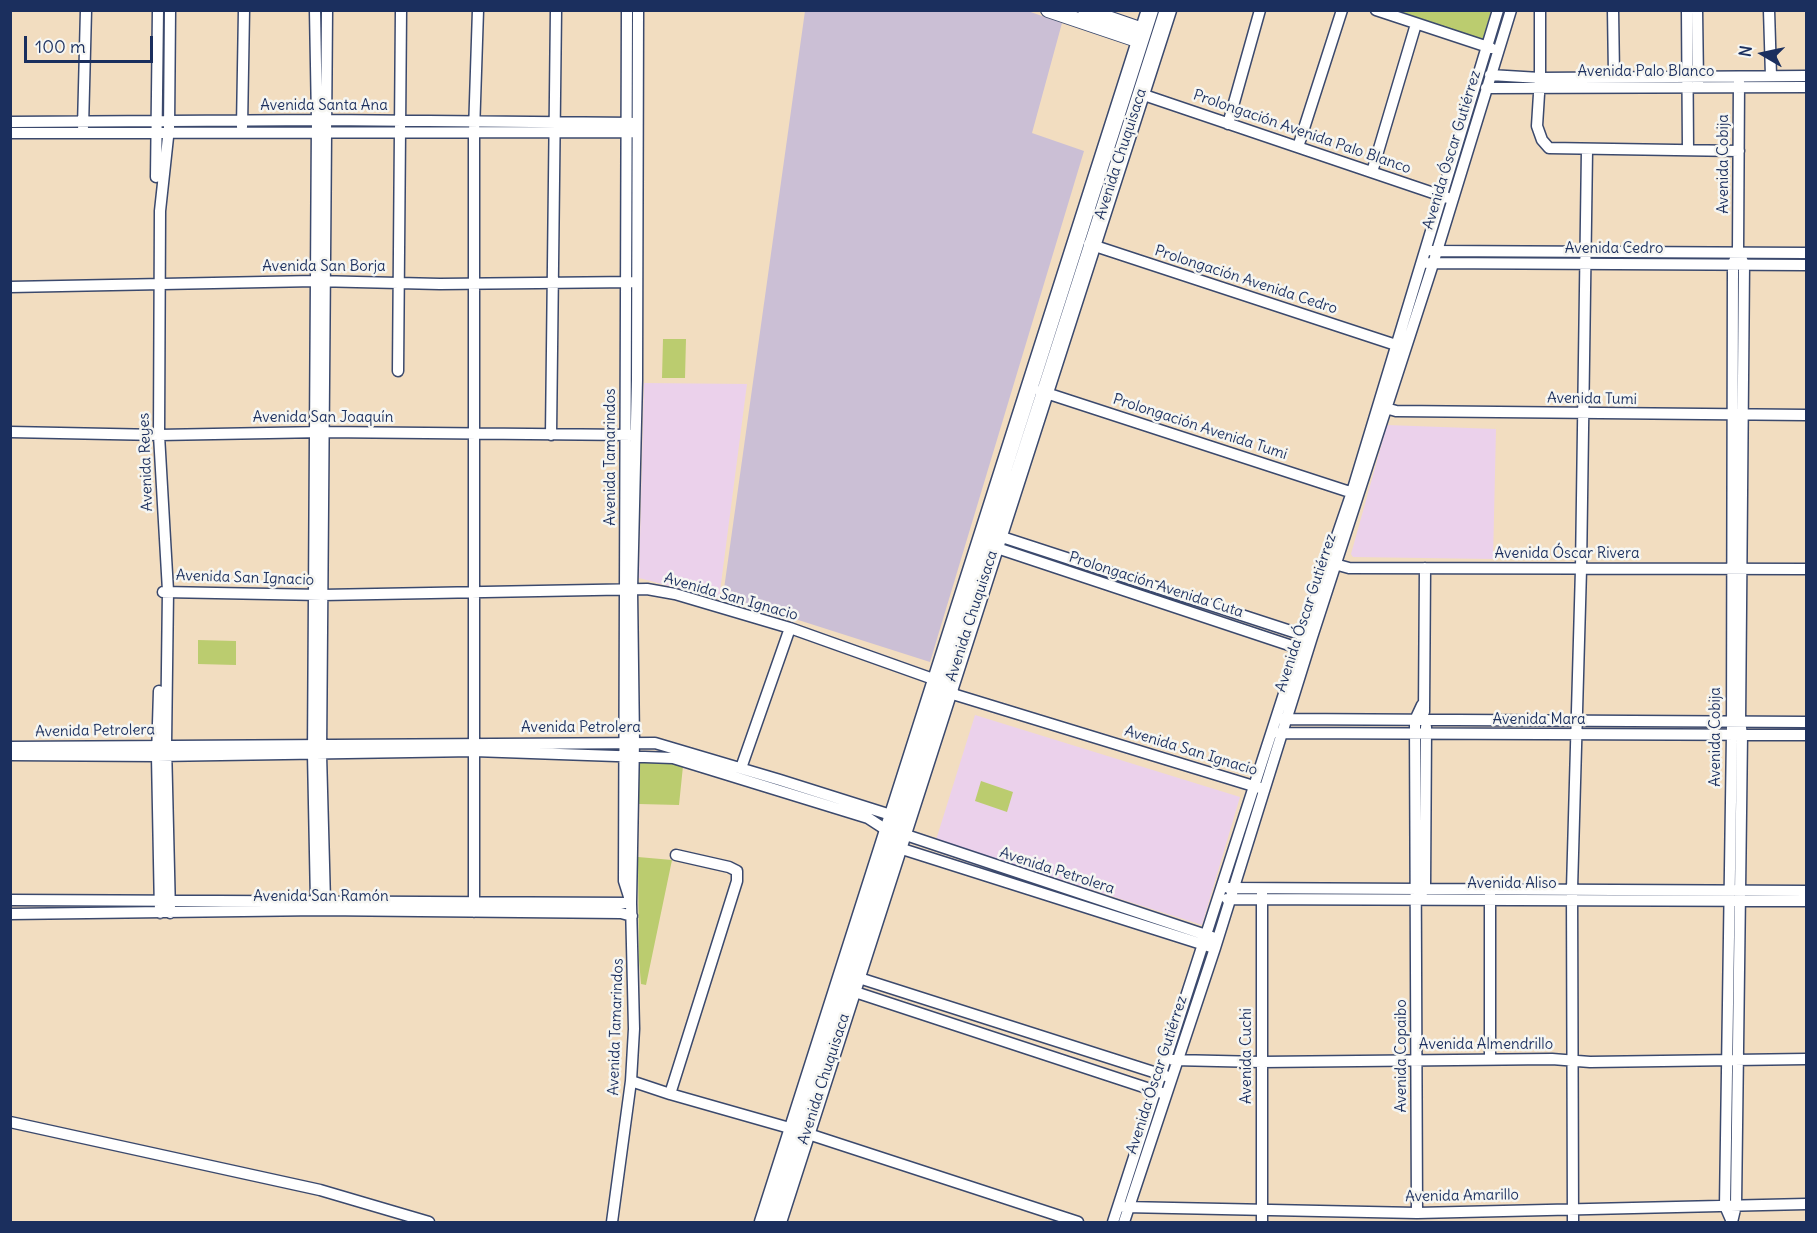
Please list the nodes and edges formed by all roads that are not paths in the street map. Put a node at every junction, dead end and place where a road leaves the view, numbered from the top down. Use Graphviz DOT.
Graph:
graph roads {
  1 [pos="86,10"];
  2 [pos="158,10"];
  3 [pos="170,10"];
  4 [pos="244,10"];
  5 [pos="315,10"];
  6 [pos="327,10"];
  7 [pos="401,10"];
  8 [pos="478,10"];
  9 [pos="556,10"];
  10 [pos="627,10"];
  11 [pos="638,10"];
  12 [pos="1048,10"];
  13 [pos="1085,10"];
  14 [pos="1150,10"];
  15 [pos="1168,10"];
  16 [pos="1260,10"];
  17 [pos="1342,10"];
  18 [pos="1376,10"];
  19 [pos="1498,10"];
  20 [pos="1510,10"];
  21 [pos="1540,10"];
  22 [pos="1614,10"];
  23 [pos="1687,10"];
  24 [pos="1697,10"];
  25 [pos="1769,10"];
  26 [pos="1416,24"];
  27 [pos="1142,35"];
  28 [pos="1486,46"];
  29 [pos="1497,50"];
  30 [pos="1490,75"];
  31 [pos="1614,75"];
  32 [pos="1771,76"];
  33 [pos="1806,76"];
  34 [pos="1693,81"];
  35 [pos="1539,82"];
  36 [pos="1739,82"];
  37 [pos="1806,87"];
  38 [pos="1486,88"];
  39 [pos="1142,94"];
  40 [pos="242,120"];
  41 [pos="321,120"];
  42 [pos="82,121"];
  43 [pos="10,122"];
  44 [pos="1228,123"];
  45 [pos="399,127"];
  46 [pos="474,127"];
  47 [pos="633,127"];
  48 [pos="162,128"];
  49 [pos="555,128"];
  50 [pos="321,132"];
  51 [pos="10,133"];
  52 [pos="84,133"];
  53 [pos="242,134"];
  54 [pos="1298,147"];
  55 [pos="1587,150"];
  56 [pos="1688,150"];
  57 [pos="1739,151"];
  58 [pos="1372,172"];
  59 [pos="1441,195"];
  60 [pos="1453,200"];
  61 [pos="1085,242"];
  62 [pos="1425,248"];
  63 [pos="1738,251"];
  64 [pos="1437,253"];
  65 [pos="1586,253"];
  66 [pos="1806,253"];
  67 [pos="1421,261"];
  68 [pos="1433,264"];
  69 [pos="1586,264"];
  70 [pos="1739,264"];
  71 [pos="1806,265"];
  72 [pos="320,281"];
  73 [pos="554,282"];
  74 [pos="632,282"];
  75 [pos="400,283"];
  76 [pos="157,284"];
  77 [pos="474,284"];
  78 [pos="10,287"];
  79 [pos="1401,347"];
  80 [pos="398,371"];
  81 [pos="1038,391"];
  82 [pos="1382,407"];
  83 [pos="1583,414"];
  84 [pos="1737,415"];
  85 [pos="1806,415"];
  86 [pos="10,432"];
  87 [pos="320,432"];
  88 [pos="157,434"];
  89 [pos="473,435"];
  90 [pos="551,435"];
  91 [pos="631,435"];
  92 [pos="1356,494"];
  93 [pos="997,542"];
  94 [pos="1333,563"];
  95 [pos="1425,568"];
  96 [pos="1581,569"];
  97 [pos="1736,569"];
  98 [pos="1806,569"];
  99 [pos="976,578"];
  100 [pos="628,590"];
  101 [pos="165,591"];
  102 [pos="475,593"];
  103 [pos="318,595"];
  104 [pos="790,628"];
  105 [pos="1307,636"];
  106 [pos="1303,650"];
  107 [pos="943,685"];
  108 [pos="1282,719"];
  109 [pos="1421,720"];
  110 [pos="1577,720"];
  111 [pos="1806,722"];
  112 [pos="1736,728"];
  113 [pos="1277,733"];
  114 [pos="1421,734"];
  115 [pos="1577,735"];
  116 [pos="1806,735"];
  117 [pos="630,742"];
  118 [pos="10,747"];
  119 [pos="474,747"];
  120 [pos="317,749"];
  121 [pos="161,750"];
  122 [pos="10,755"];
  123 [pos="629,757"];
  124 [pos="741,768"];
  125 [pos="775,778"];
  126 [pos="1253,786"];
  127 [pos="1265,789"];
  128 [pos="771,790"];
  129 [pos="896,833"];
  130 [pos="676,855"];
  131 [pos="1221,888"];
  132 [pos="1806,891"];
  133 [pos="1419,892"];
  134 [pos="1232,894"];
  135 [pos="1262,894"];
  136 [pos="1490,894"];
  137 [pos="1572,894"];
  138 [pos="1734,896"];
  139 [pos="10,900"];
  140 [pos="1218,900"];
  141 [pos="1806,901"];
  142 [pos="631,903"];
  143 [pos="320,905"];
  144 [pos="474,906"];
  145 [pos="165,907"];
  146 [pos="10,914"];
  147 [pos="632,915"];
  148 [pos="1205,940"];
  149 [pos="1217,944"];
  150 [pos="854,984"];
  151 [pos="1172,1059"];
  152 [pos="1490,1059"];
  153 [pos="1806,1059"];
  154 [pos="1418,1060"];
  155 [pos="1571,1060"];
  156 [pos="1732,1060"];
  157 [pos="1262,1062"];
  158 [pos="1166,1076"];
  159 [pos="631,1081"];
  160 [pos="1161,1093"];
  161 [pos="670,1094"];
  162 [pos="10,1122"];
  163 [pos="800,1132"];
  164 [pos="1806,1204"];
  165 [pos="1730,1206"];
  166 [pos="1118,1207"];
  167 [pos="1129,1207"];
  168 [pos="1573,1209"];
  169 [pos="1417,1213"];
  170 [pos="1262,1217"];
  171 [pos="429,1222"];
  172 [pos="612,1222"];
  173 [pos="763,1222"];
  174 [pos="778,1222"];
  175 [pos="1078,1222"];
  176 [pos="1113,1222"];
  177 [pos="1124,1222"];
  178 [pos="1573,1222"];
  179 [pos="1732,1222"];
  1 -- 42 [label="street"];
  2 -- 48 [label="street, Avenida Reyes"];
  3 -- 48 [label="street, Avenida Reyes"];
  4 -- 40 [label="street"];
  5 -- 41 [label="street"];
  6 -- 41 [label="street"];
  7 -- 45 [label="street"];
  8 -- 46 [label="street"];
  9 -- 49 [label="street"];
  10 -- 47 [label="street, Avenida Tamarindos"];
  11 -- 47 [label="street, Avenida Tamarindos"];
  12 -- 27 [label="street"];
  13 -- 27 [label="street"];
  14 -- 27 [label="main road, Avenida Chuquisaca"];
  15 -- 39 [label="main road, Avenida Chuquisaca"];
  16 -- 44 [label="street"];
  17 -- 54 [label="street"];
  18 -- 26 [label="street"];
  19 -- 28 [label="street, Avenida Óscar Gutiérrez"];
  20 -- 29 [label="street, Avenida Óscar Gutiérrez"];
  21 -- 35 [label="street"];
  22 -- 31 [label="street"];
  23 -- 34 [label="street"];
  24 -- 34 [label="street"];
  25 -- 32 [label="street"];
  26 -- 28 [label="street"];
  26 -- 58 [label="street"];
  27 -- 61 [label="main road, Avenida Chuquisaca"];
  28 -- 29 [label="street"];
  28 -- 59 [label="street, Avenida Óscar Gutiérrez"];
  29 -- 30 [label="street, Avenida Óscar Gutiérrez"];
  30 -- 35 [label="street, Avenida Palo Blanco"];
  30 -- 38 [label="street, Avenida Óscar Gutiérrez"];
  31 -- 34 [label="street, Avenida Palo Blanco"];
  31 -- 35 [label="street, Avenida Palo Blanco"];
  32 -- 33 [label="street, Avenida Palo Blanco"];
  32 -- 36 [label="street, Avenida Palo Blanco"];
  34 -- 35 [label="street, Avenida Palo Blanco"];
  34 -- 36 [label="street, Avenida Palo Blanco"];
  34 -- 56 [label="street"];
  35 -- 38 [label="street, Avenida Palo Blanco"];
  35 -- 55 [label="street"];
  36 -- 37 [label="street, Avenida Palo Blanco"];
  36 -- 57 [label="street, Avenida Cobija"];
  38 -- 60 [label="street, Avenida Óscar Gutiérrez"];
  39 -- 44 [label="street, Prolongación Avenida Palo Blanco"];
  39 -- 61 [label="main road, Avenida Chuquisaca"];
  40 -- 41 [label="street, Avenida Santa Ana"];
  40 -- 48 [label="street, Avenida Santa Ana"];
  40 -- 53 [label="street"];
  41 -- 45 [label="street, Avenida Santa Ana"];
  41 -- 50 [label="street"];
  42 -- 43 [label="street, Avenida Santa Ana"];
  42 -- 48 [label="street, Avenida Santa Ana"];
  42 -- 52 [label="street"];
  44 -- 54 [label="street, Prolongación Avenida Palo Blanco"];
  45 -- 46 [label="street, Avenida Santa Ana"];
  45 -- 50 [label="street, Avenida Santa Ana"];
  45 -- 75 [label="street"];
  46 -- 49 [label="street, Avenida Santa Ana"];
  46 -- 77 [label="street"];
  47 -- 49 [label="street, Avenida Santa Ana"];
  47 -- 74 [label="street, Avenida Tamarindos"];
  48 -- 52 [label="street, Avenida Santa Ana"];
  48 -- 53 [label="street, Avenida Santa Ana"];
  48 -- 76 [label="street, Avenida Reyes"];
  49 -- 73 [label="street"];
  50 -- 53 [label="street, Avenida Santa Ana"];
  50 -- 72 [label="street"];
  51 -- 52 [label="street, Avenida Santa Ana"];
  54 -- 58 [label="street, Prolongación Avenida Palo Blanco"];
  55 -- 56 [label="street"];
  55 -- 65 [label="street"];
  56 -- 57 [label="street"];
  57 -- 63 [label="street, Avenida Cobija"];
  58 -- 59 [label="street, Prolongación Avenida Palo Blanco"];
  59 -- 60 [label="street, Prolongación Avenida Palo Blanco"];
  59 -- 62 [label="street, Avenida Óscar Gutiérrez"];
  60 -- 64 [label="street, Avenida Óscar Gutiérrez"];
  61 -- 79 [label="street, Prolongación Avenida Cedro"];
  61 -- 81 [label="main road, Avenida Chuquisaca"];
  62 -- 64 [label="street, Avenida Cedro"];
  62 -- 67 [label="street, Avenida Óscar Gutiérrez"];
  63 -- 65 [label="street, Avenida Cedro"];
  63 -- 66 [label="street, Avenida Cedro"];
  63 -- 70 [label="street, Avenida Cobija"];
  64 -- 65 [label="street, Avenida Cedro"];
  64 -- 68 [label="street, Avenida Óscar Gutiérrez"];
  65 -- 69 [label="street"];
  67 -- 68 [label="street, Avenida Cedro"];
  67 -- 79 [label="street, Avenida Óscar Gutiérrez"];
  68 -- 69 [label="street, Avenida Cedro"];
  68 -- 79 [label="street, Avenida Óscar Gutiérrez"];
  69 -- 70 [label="street, Avenida Cedro"];
  69 -- 83 [label="street"];
  70 -- 71 [label="street, Avenida Cedro"];
  70 -- 84 [label="street, Avenida Cobija"];
  72 -- 75 [label="street, Avenida San Borja"];
  72 -- 76 [label="street, Avenida San Borja"];
  72 -- 87 [label="street"];
  73 -- 74 [label="street, Avenida San Borja"];
  73 -- 77 [label="street, Avenida San Borja"];
  73 -- 90 [label="street"];
  74 -- 91 [label="street, Avenida Tamarindos"];
  75 -- 77 [label="street, Avenida San Borja"];
  75 -- 80 [label="street"];
  76 -- 78 [label="street, Avenida San Borja"];
  76 -- 88 [label="street, Avenida Reyes"];
  77 -- 89 [label="street"];
  79 -- 82 [label="street, Avenida Óscar Gutiérrez"];
  81 -- 92 [label="street, Prolongación Avenida Tumi"];
  81 -- 93 [label="main road, Avenida Chuquisaca"];
  81 -- 99 [label="main road, Avenida Chuquisaca"];
  82 -- 83 [label="street, Avenida Tumi"];
  82 -- 92 [label="street, Avenida Óscar Gutiérrez"];
  83 -- 84 [label="street, Avenida Tumi"];
  83 -- 96 [label="street"];
  84 -- 85 [label="street, Avenida Tumi"];
  84 -- 97 [label="street, Avenida Cobija"];
  86 -- 88 [label="street, Avenida San Joaquín"];
  87 -- 88 [label="street, Avenida San Joaquín"];
  87 -- 89 [label="street, Avenida San Joaquín"];
  87 -- 103 [label="street"];
  88 -- 101 [label="street, Avenida Reyes"];
  89 -- 90 [label="street, Avenida San Joaquín"];
  89 -- 102 [label="street"];
  90 -- 91 [label="street, Avenida San Joaquín"];
  91 -- 100 [label="street, Avenida Tamarindos"];
  92 -- 94 [label="street, Avenida Óscar Gutiérrez"];
  93 -- 99 [label="main road, Avenida Chuquisaca"];
  93 -- 105 [label="street, Prolongación Avenida Cuta"];
  93 -- 106 [label="street, Prolongación Avenida Cuta"];
  94 -- 95 [label="street, Avenida Óscar Rivera"];
  94 -- 105 [label="street, Avenida Óscar Gutiérrez"];
  95 -- 96 [label="street, Avenida Óscar Rivera"];
  95 -- 109 [label="street, Avenida Copaibo"];
  96 -- 97 [label="street, Avenida Óscar Rivera"];
  96 -- 110 [label="street"];
  97 -- 98 [label="street, Avenida Óscar Rivera"];
  97 -- 112 [label="street, Avenida Cobija"];
  99 -- 107 [label="main road, Avenida Chuquisaca"];
  100 -- 102 [label="street, Avenida San Ignacio"];
  100 -- 104 [label="street, Avenida San Ignacio"];
  100 -- 117 [label="street, Avenida Tamarindos"];
  101 -- 103 [label="street, Avenida San Ignacio"];
  101 -- 121 [label="street, Avenida Reyes"];
  102 -- 103 [label="street, Avenida San Ignacio"];
  102 -- 119 [label="street"];
  103 -- 120 [label="street"];
  104 -- 107 [label="street, Avenida San Ignacio"];
  104 -- 124 [label="street"];
  105 -- 106 [label="street, Avenida Óscar Gutiérrez"];
  106 -- 108 [label="street, Avenida Óscar Gutiérrez"];
  107 -- 126 [label="street, Avenida San Ignacio"];
  107 -- 129 [label="main road, Avenida Chuquisaca"];
  108 -- 109 [label="street, Avenida Mara"];
  108 -- 113 [label="street, Avenida Óscar Gutiérrez"];
  109 -- 110 [label="street, Avenida Mara"];
  109 -- 114 [label="street, Avenida Copaibo"];
  110 -- 112 [label="street, Avenida Mara"];
  110 -- 115 [label="street"];
  111 -- 112 [label="street, Avenida Mara"];
  112 -- 115 [label="street, Avenida Mara"];
  112 -- 116 [label="street, Avenida Mara"];
  112 -- 138 [label="street, Avenida Cobija"];
  113 -- 114 [label="street, Avenida Mara"];
  113 -- 126 [label="street, Avenida Óscar Gutiérrez"];
  113 -- 127 [label="street, Avenida Óscar Gutiérrez"];
  114 -- 115 [label="street, Avenida Mara"];
  114 -- 133 [label="street, Avenida Copaibo"];
  115 -- 137 [label="street"];
  117 -- 119 [label="street, Avenida Petrolera"];
  117 -- 123 [label="street, Avenida Tamarindos"];
  117 -- 124 [label="street, Avenida Petrolera"];
  118 -- 121 [label="street, Avenida Petrolera"];
  119 -- 120 [label="street, Avenida Petrolera"];
  119 -- 123 [label="street, Avenida Petrolera"];
  119 -- 144 [label="street"];
  120 -- 121 [label="street, Avenida Petrolera"];
  120 -- 143 [label="street"];
  121 -- 122 [label="street, Avenida Petrolera"];
  121 -- 145 [label="street, Avenida Reyes"];
  123 -- 128 [label="street, Avenida Petrolera"];
  123 -- 142 [label="street, Avenida Tamarindos"];
  124 -- 125 [label="street, Avenida Petrolera"];
  125 -- 128 [label="street"];
  125 -- 129 [label="street, Avenida Petrolera"];
  126 -- 127 [label="street, Avenida San Ignacio"];
  126 -- 131 [label="street, Avenida Óscar Gutiérrez"];
  127 -- 134 [label="street, Avenida Óscar Gutiérrez"];
  128 -- 129 [label="street, Avenida Petrolera"];
  129 -- 148 [label="street, Avenida Petrolera"];
  129 -- 150 [label="main road, Avenida Chuquisaca"];
  129 -- 163 [label="main road, Avenida Chuquisaca"];
  130 -- 161 [label="street"];
  131 -- 134 [label="street, Avenida Aliso"];
  131 -- 140 [label="street, Avenida Óscar Gutiérrez"];
  132 -- 138 [label="street, Avenida Aliso"];
  133 -- 135 [label="street, Avenida Aliso"];
  133 -- 136 [label="street, Avenida Aliso"];
  133 -- 154 [label="street, Avenida Copaibo"];
  134 -- 135 [label="street, Avenida Aliso"];
  134 -- 140 [label="street, Avenida Aliso"];
  134 -- 149 [label="street, Avenida Óscar Gutiérrez"];
  135 -- 157 [label="street, Avenida Cuchi"];
  136 -- 137 [label="street, Avenida Aliso"];
  136 -- 152 [label="street"];
  137 -- 138 [label="street, Avenida Aliso"];
  137 -- 155 [label="street"];
  138 -- 141 [label="street, Avenida Aliso"];
  138 -- 156 [label="street, Avenida Cobija"];
  139 -- 145 [label="street, Avenida San Ramón"];
  140 -- 148 [label="street, Avenida Óscar Gutiérrez"];
  142 -- 144 [label="street, Avenida San Ramón"];
  142 -- 147 [label="street, Avenida Tamarindos"];
  143 -- 144 [label="street, Avenida San Ramón"];
  143 -- 145 [label="street, Avenida San Ramón"];
  144 -- 147 [label="street, Avenida San Ramón"];
  145 -- 146 [label="street, Avenida San Ramón"];
  147 -- 159 [label="street, Avenida Tamarindos"];
  148 -- 149 [label="street, Avenida Petrolera"];
  148 -- 151 [label="street, Avenida Óscar Gutiérrez"];
  149 -- 151 [label="street, Avenida Óscar Gutiérrez"];
  150 -- 158 [label="street"];
  150 -- 160 [label="street"];
  150 -- 163 [label="main road, Avenida Chuquisaca"];
  151 -- 157 [label="street, Avenida Almendrillo"];
  151 -- 158 [label="street, Avenida Óscar Gutiérrez"];
  152 -- 154 [label="street, Avenida Almendrillo"];
  152 -- 155 [label="street, Avenida Almendrillo"];
  153 -- 156 [label="street, Avenida Almendrillo"];
  154 -- 157 [label="street, Avenida Almendrillo"];
  154 -- 169 [label="street, Avenida Copaibo"];
  155 -- 156 [label="street, Avenida Almendrillo"];
  155 -- 168 [label="street"];
  156 -- 165 [label="street, Avenida Cobija"];
  157 -- 170 [label="street, Avenida Cuchi"];
  158 -- 160 [label="street, Avenida Óscar Gutiérrez"];
  159 -- 161 [label="street"];
  159 -- 172 [label="street, Avenida Tamarindos"];
  160 -- 166 [label="street, Avenida Óscar Gutiérrez"];
  160 -- 167 [label="street, Avenida Óscar Gutiérrez"];
  161 -- 163 [label="street"];
  162 -- 171 [label="street"];
  163 -- 173 [label="main road, Avenida Chuquisaca"];
  163 -- 174 [label="main road, Avenida Chuquisaca"];
  163 -- 175 [label="street"];
  164 -- 165 [label="street, Avenida Amarillo"];
  165 -- 168 [label="street, Avenida Amarillo"];
  165 -- 179 [label="street, Avenida Cobija"];
  166 -- 167 [label="street, Avenida Amarillo"];
  166 -- 176 [label="street, Avenida Óscar Gutiérrez"];
  167 -- 170 [label="street, Avenida Amarillo"];
  167 -- 177 [label="street, Avenida Óscar Gutiérrez"];
  168 -- 169 [label="street, Avenida Amarillo"];
  168 -- 178 [label="street"];
  169 -- 170 [label="street, Avenida Amarillo"];
}
